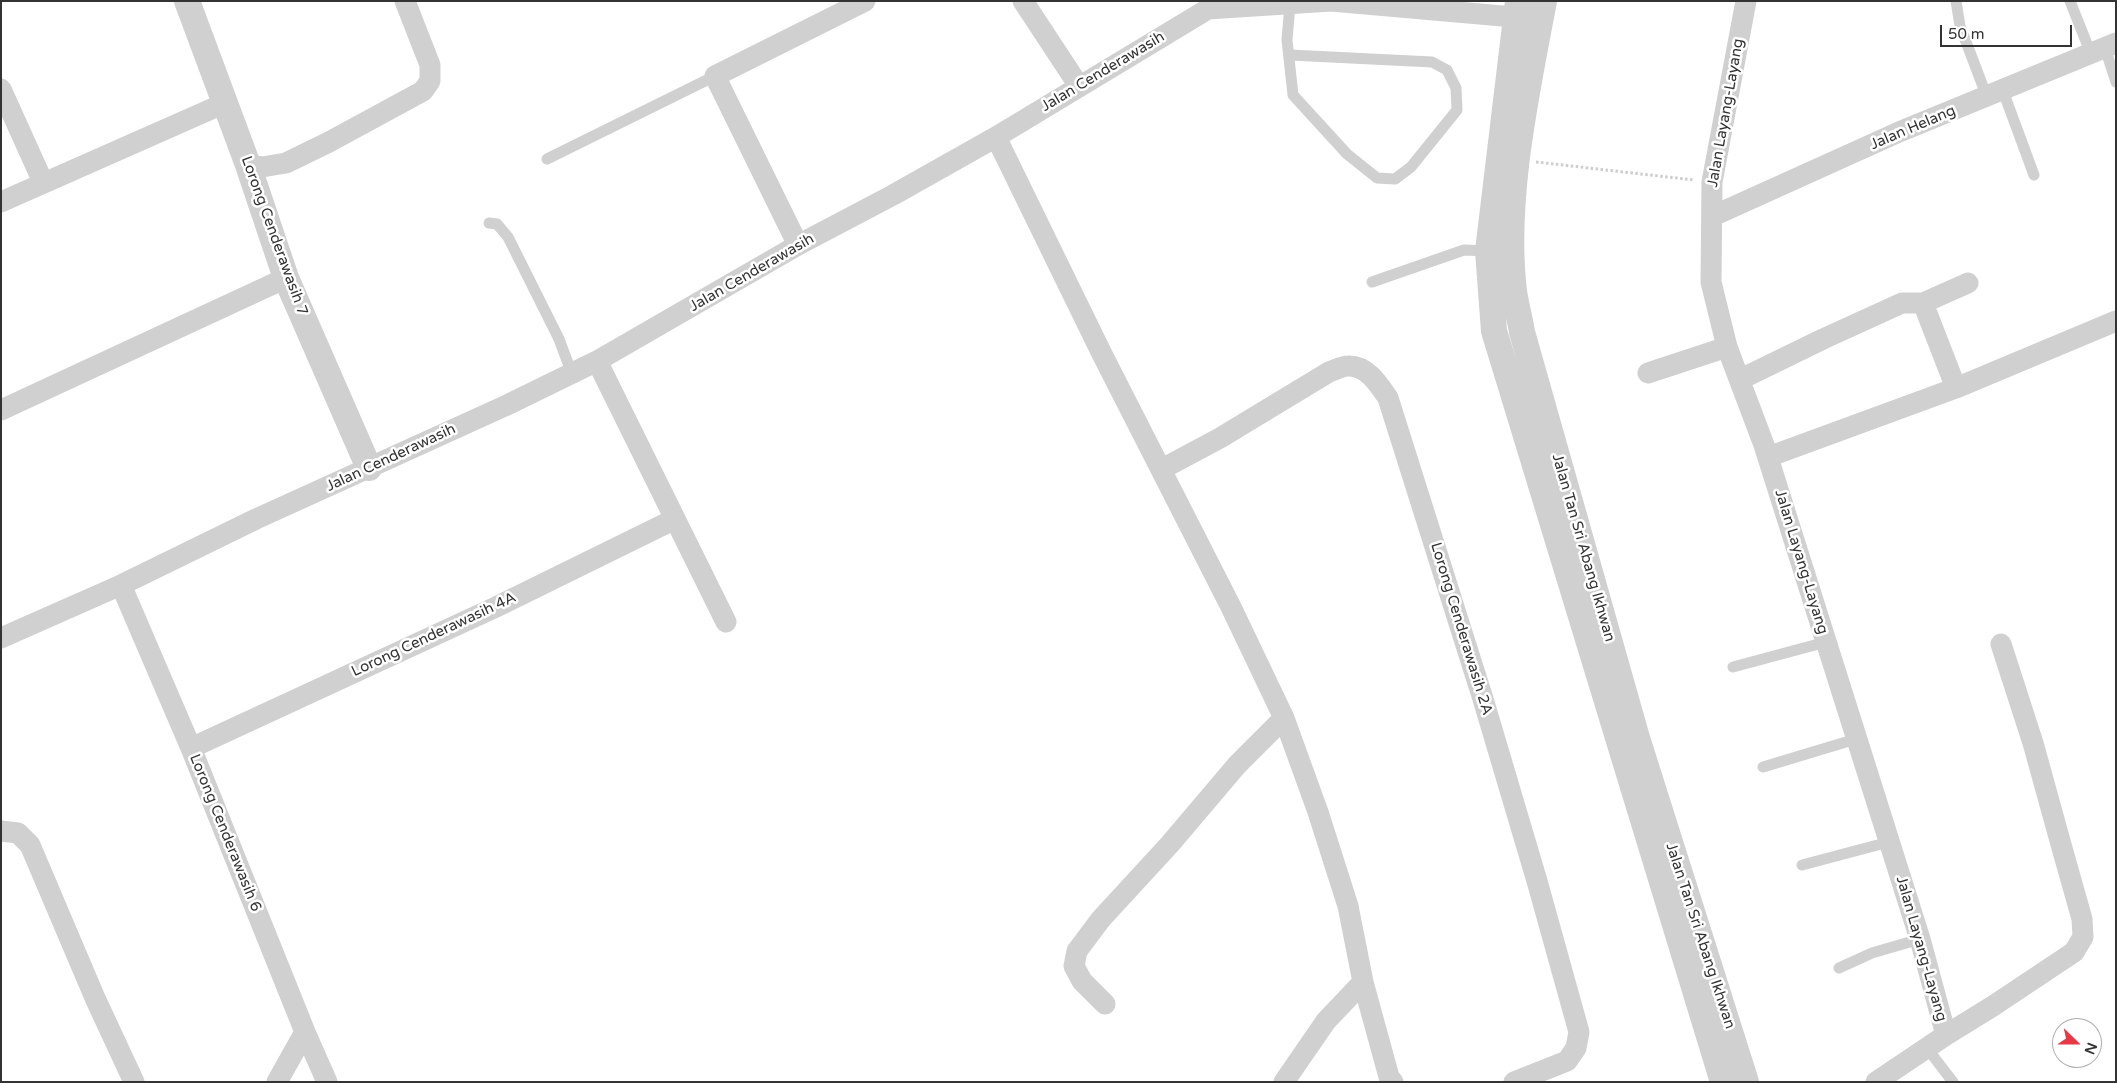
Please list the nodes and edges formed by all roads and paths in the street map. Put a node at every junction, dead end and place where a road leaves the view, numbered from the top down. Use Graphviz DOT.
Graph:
graph roads {
  1 [pos="187,1"];
  2 [pos="405,1"];
  3 [pos="865,1"];
  4 [pos="1023,1"];
  5 [pos="1331,1"];
  6 [pos="1544,1"];
  7 [pos="1746,1"];
  8 [pos="1956,1"];
  9 [pos="2070,1"];
  10 [pos="1290,4"];
  11 [pos="1206,5"];
  12 [pos="1516,9"];
  13 [pos="2104,48"];
  14 [pos="1290,55"];
  15 [pos="715,76"];
  16 [pos="2116,82"];
  17 [pos="1079,86"];
  18 [pos="1,89"];
  19 [pos="1995,94"];
  20 [pos="225,102"];
  21 [pos="996,137"];
  22 [pos="547,159"];
  23 [pos="1517,160"];
  24 [pos="248,164"];
  25 [pos="2034,174"];
  26 [pos="43,182"];
  27 [pos="1712,182"];
  28 [pos="1,202"];
  29 [pos="1712,216"];
  30 [pos="489,223"];
  31 [pos="798,246"];
  32 [pos="1488,251"];
  33 [pos="286,278"];
  34 [pos="1372,282"];
  35 [pos="1968,283"];
  36 [pos="1923,303"];
  37 [pos="2116,321"];
  38 [pos="1727,347"];
  39 [pos="597,361"];
  40 [pos="1648,373"];
  41 [pos="572,374"];
  42 [pos="1741,379"];
  43 [pos="1956,388"];
  44 [pos="1,410"];
  45 [pos="1768,457"];
  46 [pos="369,468"];
  47 [pos="1162,469"];
  48 [pos="675,519"];
  49 [pos="121,585"];
  50 [pos="726,622"];
  51 [pos="1,638"];
  52 [pos="1826,642"];
  53 [pos="2001,644"];
  54 [pos="1733,667"];
  55 [pos="1284,718"];
  56 [pos="1856,739"];
  57 [pos="191,748"];
  58 [pos="1763,767"];
  59 [pos="1,831"];
  60 [pos="1889,842"];
  61 [pos="1802,865"];
  62 [pos="1920,940"];
  63 [pos="1839,968"];
  64 [pos="1363,982"];
  65 [pos="1106,1004"];
  66 [pos="305,1032"];
  67 [pos="1946,1035"];
  68 [pos="1926,1048"];
  69 [pos="134,1082"];
  70 [pos="277,1082"];
  71 [pos="327,1082"];
  72 [pos="1284,1082"];
  73 [pos="1394,1082"];
  74 [pos="1514,1082"];
  75 [pos="1723,1082"];
  76 [pos="1746,1082"];
  77 [pos="1876,1082"];
  78 [pos="1953,1082"];
  1 -- 20 [label="street, Lorong Cenderawasih 7"];
  2 -- 24 [label="street"];
  3 -- 15 [label="street"];
  4 -- 17 [label="street"];
  5 -- 10 [label="street, Jalan Cenderawasih"];
  5 -- 12 [label="street, Jalan Cenderawasih"];
  6 -- 23 [label="street, Jalan Tan Sri Abang Ikhwan"];
  7 -- 27 [label="street, Jalan Layang-Layang"];
  8 -- 19 [label="lane"];
  9 -- 13 [label="lane"];
  10 -- 11 [label="street, Jalan Cenderawasih"];
  10 -- 14 [label="lane"];
  11 -- 17 [label="street, Jalan Cenderawasih"];
  12 -- 32 [label="street, Jalan Tan Sri Abang Ikhwan"];
  13 -- 16 [label="lane"];
  13 -- 19 [label="street, Jalan Helang"];
  14 -- 14 [label="lane"];
  15 -- 22 [label="lane"];
  15 -- 31 [label="street"];
  17 -- 21 [label="street, Jalan Cenderawasih"];
  18 -- 26 [label="street"];
  19 -- 25 [label="lane"];
  19 -- 29 [label="street, Jalan Helang"];
  20 -- 24 [label="street, Lorong Cenderawasih 7"];
  20 -- 26 [label="street"];
  21 -- 31 [label="street, Jalan Cenderawasih"];
  21 -- 47 [label="street"];
  23 -- 27 [label="path"];
  23 -- 76 [label="street, Jalan Tan Sri Abang Ikhwan"];
  24 -- 33 [label="street, Lorong Cenderawasih 7"];
  26 -- 28 [label="street"];
  27 -- 29 [label="street, Jalan Layang-Layang"];
  29 -- 38 [label="street, Jalan Layang-Layang"];
  30 -- 41 [label="lane"];
  31 -- 39 [label="street, Jalan Cenderawasih"];
  32 -- 34 [label="lane"];
  32 -- 75 [label="street, Jalan Tan Sri Abang Ikhwan"];
  33 -- 44 [label="street"];
  33 -- 46 [label="street, Lorong Cenderawasih 7"];
  35 -- 36 [label="street"];
  36 -- 42 [label="street"];
  36 -- 43 [label="street"];
  37 -- 43 [label="street"];
  38 -- 40 [label="street"];
  38 -- 42 [label="street, Jalan Layang-Layang"];
  39 -- 41 [label="street, Jalan Cenderawasih"];
  39 -- 48 [label="street"];
  41 -- 46 [label="street, Jalan Cenderawasih"];
  42 -- 45 [label="street, Jalan Layang-Layang"];
  43 -- 45 [label="street"];
  45 -- 52 [label="street, Jalan Layang-Layang"];
  46 -- 49 [label="street, Jalan Cenderawasih"];
  47 -- 55 [label="street"];
  47 -- 74 [label="street, Lorong Cenderawasih 2A"];
  48 -- 50 [label="street"];
  48 -- 57 [label="street, Lorong Cenderawasih 4A"];
  49 -- 51 [label="street, Jalan Cenderawasih"];
  49 -- 57 [label="street, Lorong Cenderawasih 6"];
  52 -- 54 [label="lane"];
  52 -- 56 [label="street, Jalan Layang-Layang"];
  53 -- 67 [label="street"];
  55 -- 64 [label="street"];
  55 -- 65 [label="street"];
  56 -- 58 [label="lane"];
  56 -- 60 [label="street, Jalan Layang-Layang"];
  57 -- 66 [label="street, Lorong Cenderawasih 6"];
  59 -- 69 [label="street"];
  60 -- 61 [label="lane"];
  60 -- 62 [label="street, Jalan Layang-Layang"];
  62 -- 63 [label="lane"];
  62 -- 67 [label="street, Jalan Layang-Layang"];
  64 -- 72 [label="street"];
  64 -- 73 [label="street"];
  66 -- 70 [label="street"];
  66 -- 71 [label="street, Lorong Cenderawasih 6"];
  67 -- 68 [label="street, Jalan Layang-Layang"];
  68 -- 77 [label="street, Jalan Layang-Layang"];
  68 -- 78 [label="lane"];
}
